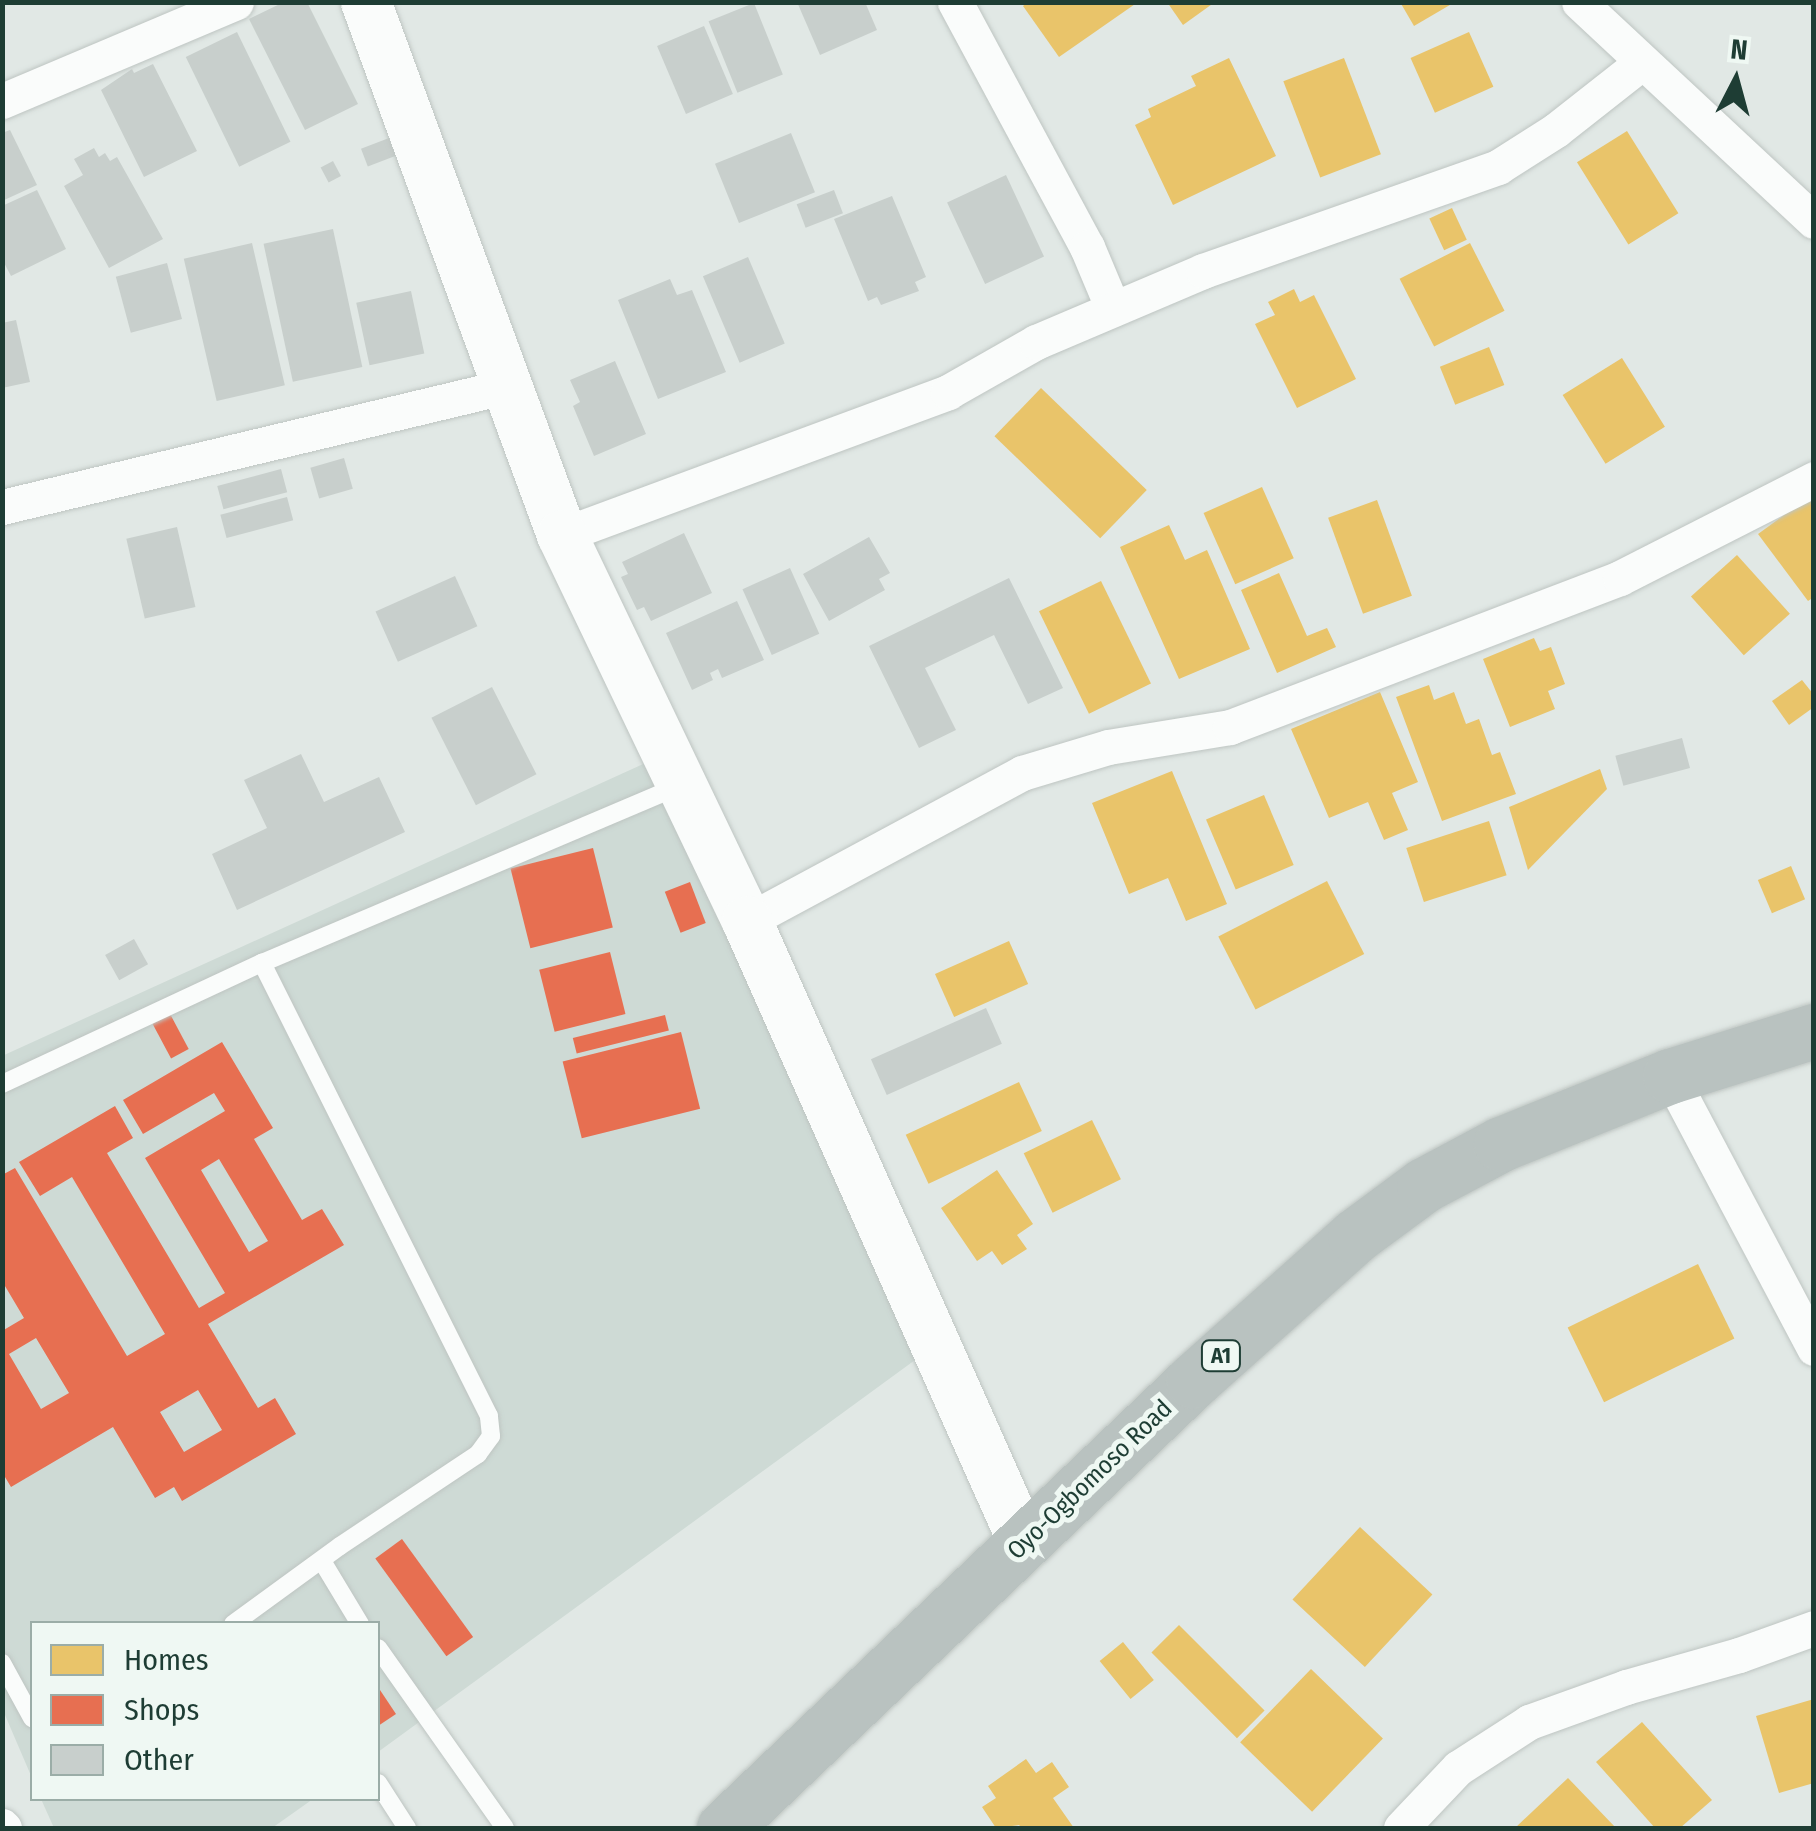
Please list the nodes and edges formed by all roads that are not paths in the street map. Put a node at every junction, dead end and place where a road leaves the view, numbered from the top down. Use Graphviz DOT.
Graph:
graph roads {
  1 [pos="236,2"];
  2 [pos="366,2"];
  3 [pos="955,2"];
  4 [pos="1579,2"];
  5 [pos="1642,64"];
  6 [pos="6,91"];
  7 [pos="1814,222"];
  8 [pos="1113,310"];
  9 [pos="508,386"];
  10 [pos="1814,480"];
  11 [pos="2,507"];
  12 [pos="562,535"];
  13 [pos="683,784"];
  14 [pos="747,921"];
  15 [pos="262,963"];
  16 [pos="1814,1031"];
  17 [pos="1670,1076"];
  18 [pos="2,1084"];
  19 [pos="1814,1348"];
  20 [pos="1024,1544"];
  21 [pos="322,1561"];
  22 [pos="254,1611"];
  23 [pos="238,1621"];
  24 [pos="266,1621"];
  25 [pos="358,1621"];
  26 [pos="1814,1628"];
  27 [pos="380,1651"];
  28 [pos="2,1663"];
  29 [pos="30,1716"];
  30 [pos="380,1787"];
  31 [pos="407,1828"];
  32 [pos="505,1828"];
  33 [pos="724,1828"];
  34 [pos="1401,1828"];
  1 -- 6 [label="street"];
  2 -- 9 [label="street"];
  3 -- 8 [label="street"];
  4 -- 5 [label="street"];
  5 -- 7 [label="street"];
  5 -- 8 [label="street"];
  8 -- 12 [label="street"];
  9 -- 11 [label="street"];
  9 -- 12 [label="street"];
  10 -- 14 [label="street"];
  12 -- 13 [label="street"];
  13 -- 14 [label="street"];
  13 -- 15 [label="lane"];
  14 -- 20 [label="street"];
  15 -- 18 [label="lane"];
  15 -- 21 [label="lane"];
  16 -- 17 [label="highway, Oyo-Ogbomoso Road / A1"];
  17 -- 19 [label="street"];
  17 -- 20 [label="highway, Oyo-Ogbomoso Road / A1"];
  20 -- 33 [label="highway, Oyo-Ogbomoso Road / A1"];
  21 -- 22 [label="lane"];
  21 -- 25 [label="lane"];
  22 -- 23 [label="lane"];
  22 -- 24 [label="lane"];
  26 -- 34 [label="street"];
  27 -- 32 [label="lane"];
  28 -- 29 [label="lane"];
  30 -- 31 [label="lane"];
}
